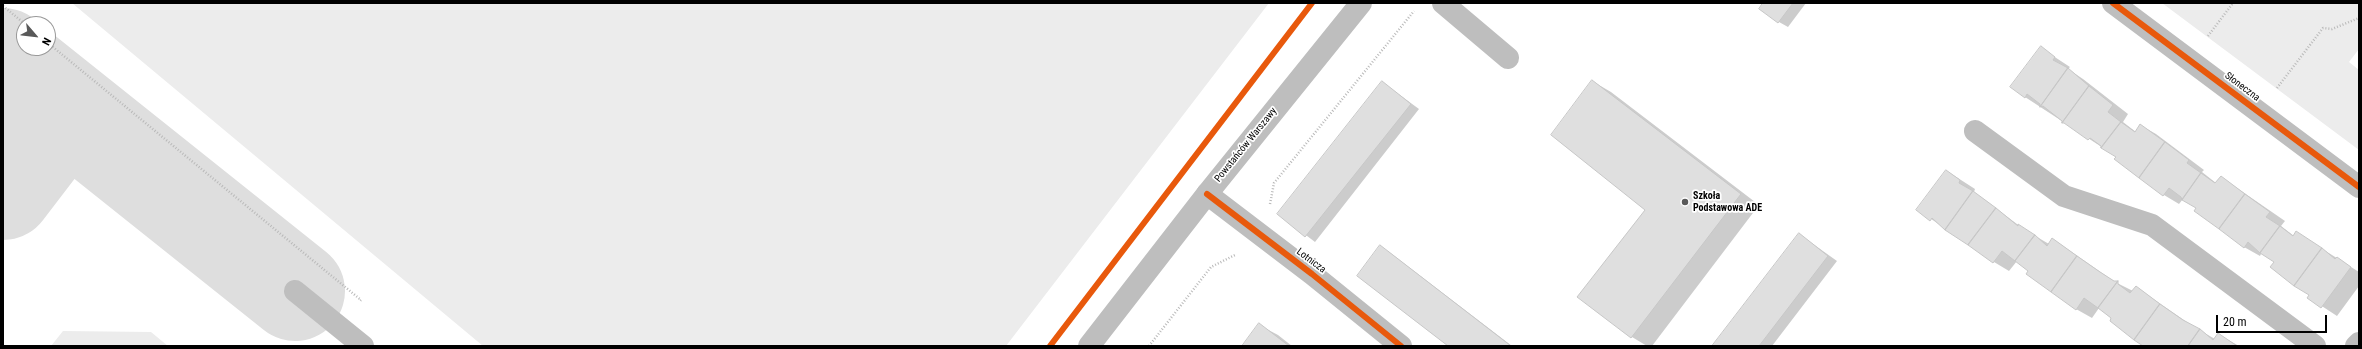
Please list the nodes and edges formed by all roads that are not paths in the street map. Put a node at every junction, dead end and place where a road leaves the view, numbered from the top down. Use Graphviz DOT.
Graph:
graph roads {
  1 [pos="1361,3"];
  2 [pos="1443,3"];
  3 [pos="2113,3"];
  4 [pos="1508,58"];
  5 [pos="1975,131"];
  6 [pos="2359,187"];
  7 [pos="1207,194"];
  8 [pos="295,291"];
  9 [pos="2359,343"];
  10 [pos="363,346"];
  11 [pos="1089,346"];
  12 [pos="1401,346"];
  13 [pos="2315,346"];
  14 [pos="2356,346"];
  1 -- 7 [label="street, Powstańców Warszawy"];
  2 -- 4 [label="street"];
  3 -- 6 [label="street, Słoneczna"];
  5 -- 13 [label="street"];
  7 -- 11 [label="street, Powstańców Warszawy"];
  7 -- 12 [label="street, Lotnicza"];
  8 -- 10 [label="street"];
  9 -- 14 [label="street"];
}
